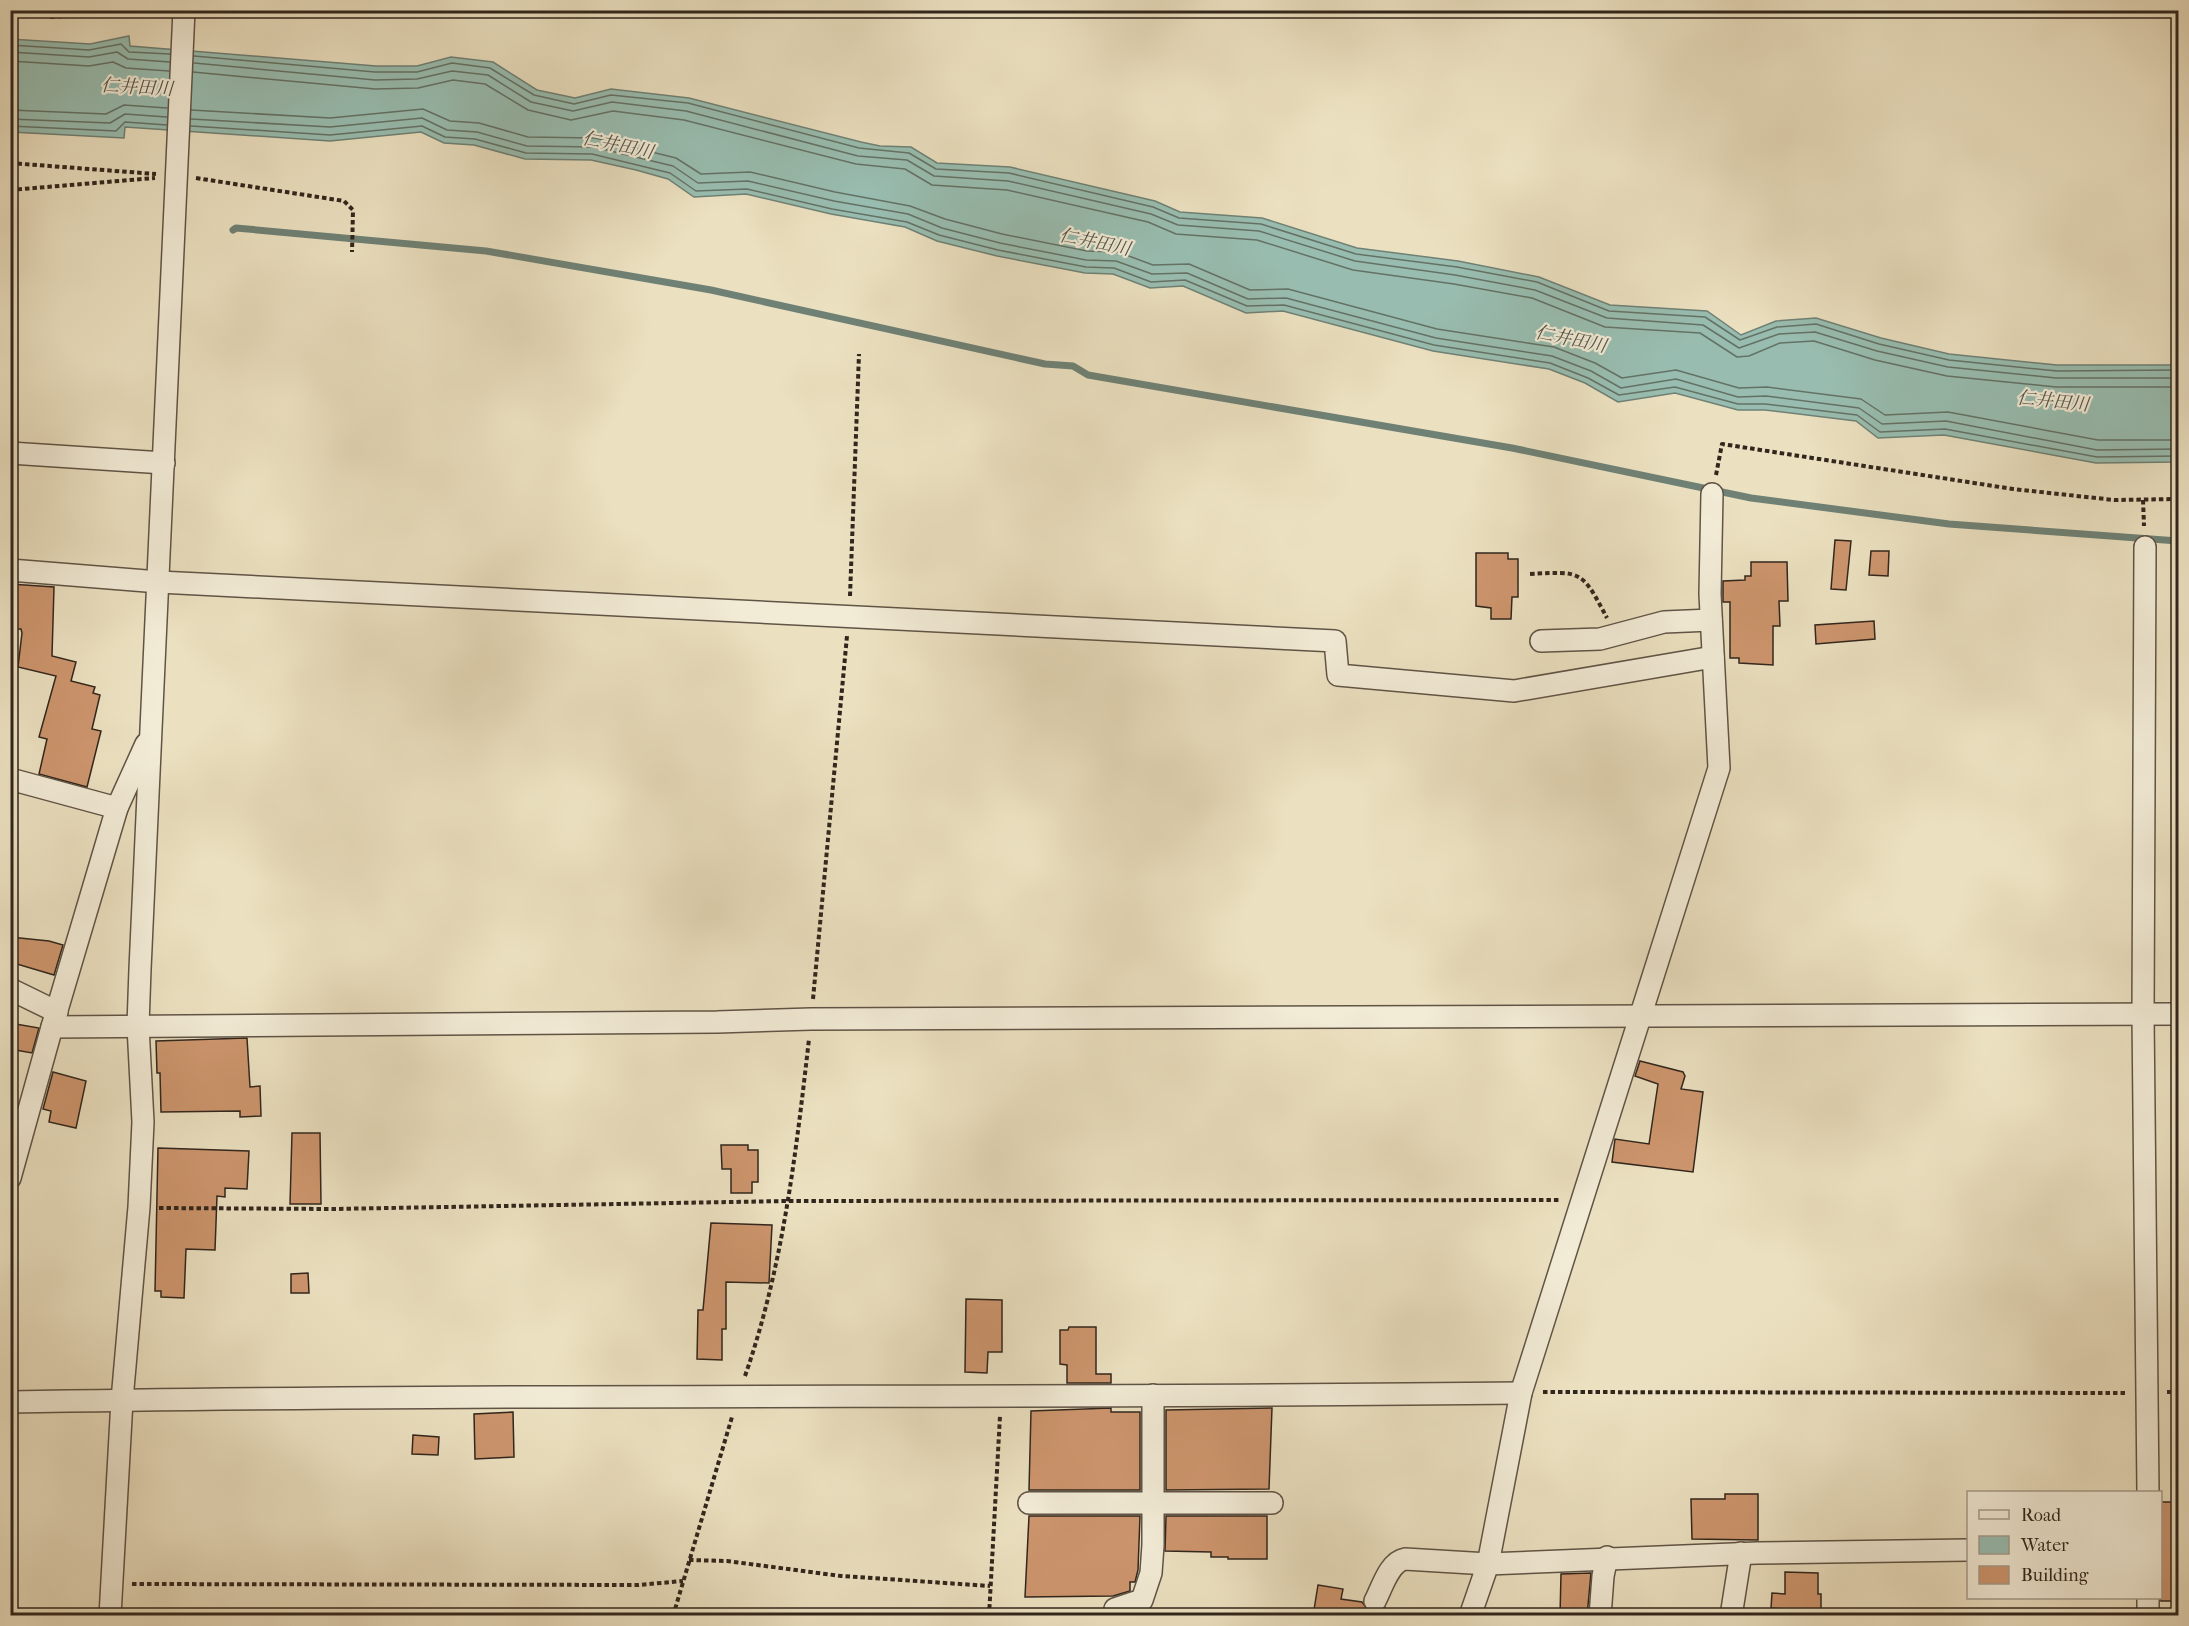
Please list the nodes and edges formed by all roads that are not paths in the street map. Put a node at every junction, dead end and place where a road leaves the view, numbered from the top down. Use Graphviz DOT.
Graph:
graph roads {
  1 [pos="184,10"];
  2 [pos="10,453"];
  3 [pos="164,463"];
  4 [pos="1714,485"];
  5 [pos="2145,547"];
  6 [pos="10,570"];
  7 [pos="159,582"];
  8 [pos="1711,620"];
  9 [pos="1541,641"];
  10 [pos="1713,657"];
  11 [pos="151,733"];
  12 [pos="10,779"];
  13 [pos="117,808"];
  14 [pos="10,989"];
  15 [pos="2178,1014"];
  16 [pos="1640,1015"];
  17 [pos="2143,1015"];
  18 [pos="54,1020"];
  19 [pos="138,1026"];
  20 [pos="10,1178"];
  21 [pos="1521,1393"];
  22 [pos="1153,1395"];
  23 [pos="122,1400"];
  24 [pos="10,1402"];
  25 [pos="2148,1491"];
  26 [pos="1029,1503"];
  27 [pos="1153,1503"];
  28 [pos="1272,1503"];
  29 [pos="1967,1550"];
  30 [pos="1741,1553"];
  31 [pos="1607,1557"];
  32 [pos="1488,1564"];
  33 [pos="2148,1599"];
  34 [pos="1375,1601"];
  35 [pos="1115,1609"];
  36 [pos="110,1616"];
  37 [pos="1470,1616"];
  38 [pos="1600,1616"];
  39 [pos="1731,1616"];
  40 [pos="2148,1616"];
  1 -- 3 [label="street"];
  2 -- 3 [label="street"];
  3 -- 7 [label="street"];
  4 -- 8 [label="street"];
  5 -- 17 [label="street"];
  6 -- 7 [label="street"];
  7 -- 10 [label="street"];
  7 -- 11 [label="street"];
  8 -- 9 [label="street"];
  8 -- 10 [label="street"];
  10 -- 16 [label="street"];
  11 -- 13 [label="street"];
  11 -- 19 [label="street"];
  12 -- 13 [label="street"];
  13 -- 18 [label="street"];
  14 -- 18 [label="street"];
  15 -- 17 [label="street"];
  16 -- 17 [label="street"];
  16 -- 19 [label="street"];
  16 -- 21 [label="street"];
  17 -- 25 [label="street"];
  18 -- 19 [label="street"];
  18 -- 20 [label="street"];
  19 -- 23 [label="street"];
  21 -- 22 [label="street"];
  21 -- 32 [label="street"];
  22 -- 23 [label="street"];
  22 -- 27 [label="street"];
  23 -- 24 [label="street"];
  23 -- 36 [label="street"];
  26 -- 27 [label="street"];
  27 -- 28 [label="street"];
  27 -- 35 [label="street"];
  29 -- 30 [label="street"];
  30 -- 31 [label="street"];
  30 -- 39 [label="street"];
  31 -- 32 [label="street"];
  31 -- 38 [label="street"];
  32 -- 34 [label="street"];
  32 -- 37 [label="street"];
  33 -- 40 [label="street"];
}
